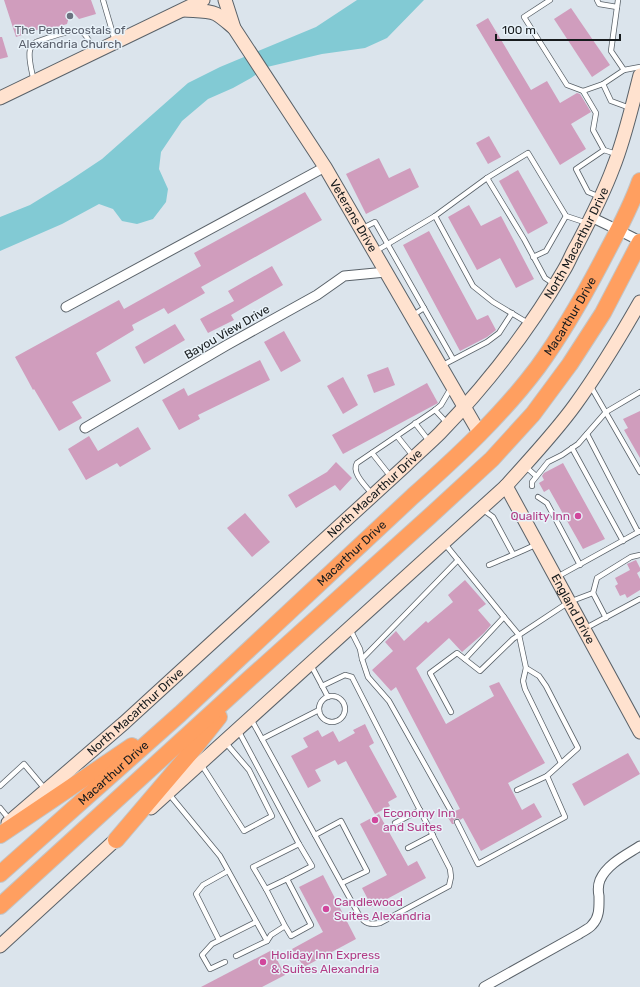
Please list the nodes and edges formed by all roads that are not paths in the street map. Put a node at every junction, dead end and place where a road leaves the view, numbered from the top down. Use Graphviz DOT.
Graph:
graph roads {
  1 [pos="103,0"];
  2 [pos="203,0"];
  3 [pos="225,0"];
  4 [pos="234,0"];
  5 [pos="550,0"];
  6 [pos="597,0"];
  7 [pos="618,0"];
  8 [pos="187,5"];
  9 [pos="617,7"];
  10 [pos="236,32"];
  11 [pos="115,43"];
  12 [pos="95,52"];
  13 [pos="640,67"];
  14 [pos="624,70"];
  15 [pos="640,75"];
  16 [pos="34,82"];
  17 [pos="603,84"];
  18 [pos="583,91"];
  19 [pos="0,98"];
  20 [pos="631,108"];
  21 [pos="604,150"];
  22 [pos="618,155"];
  23 [pos="326,167"];
  24 [pos="488,178"];
  25 [pos="640,181"];
  26 [pos="601,198"];
  27 [pos="435,216"];
  28 [pos="566,216"];
  29 [pos="590,221"];
  30 [pos="361,229"];
  31 [pos="618,230"];
  32 [pos="640,242"];
  33 [pos="388,244"];
  34 [pos="375,252"];
  35 [pos="533,257"];
  36 [pos="386,272"];
  37 [pos="556,284"];
  38 [pos="640,302"];
  39 [pos="66,307"];
  40 [pos="424,308"];
  41 [pos="512,313"];
  42 [pos="412,316"];
  43 [pos="530,324"];
  44 [pos="453,360"];
  45 [pos="441,366"];
  46 [pos="590,384"];
  47 [pos="452,386"];
  48 [pos="640,392"];
  49 [pos="464,407"];
  50 [pos="435,410"];
  51 [pos="606,412"];
  52 [pos="415,423"];
  53 [pos="448,425"];
  54 [pos="85,428"];
  55 [pos="480,434"];
  56 [pos="587,434"];
  57 [pos="397,436"];
  58 [pos="430,442"];
  59 [pos="572,448"];
  60 [pos="372,453"];
  61 [pos="414,457"];
  62 [pos="492,459"];
  63 [pos="524,465"];
  64 [pos="640,472"];
  65 [pos="536,476"];
  66 [pos="392,478"];
  67 [pos="506,486"];
  68 [pos="532,486"];
  69 [pos="373,496"];
  70 [pos="538,497"];
  71 [pos="481,508"];
  72 [pos="639,532"];
  73 [pos="623,541"];
  74 [pos="443,542"];
  75 [pos="537,544"];
  76 [pos="513,554"];
  77 [pos="640,555"];
  78 [pos="458,560"];
  79 [pos="489,565"];
  80 [pos="580,565"];
  81 [pos="556,578"];
  82 [pos="592,593"];
  83 [pos="640,599"];
  84 [pos="569,602"];
  85 [pos="504,617"];
  86 [pos="606,618"];
  87 [pos="349,628"];
  88 [pos="584,629"];
  89 [pos="518,635"];
  90 [pos="362,659"];
  91 [pos="464,659"];
  92 [pos="310,663"];
  93 [pos="526,668"];
  94 [pos="249,679"];
  95 [pos="322,686"];
  96 [pos="328,697"];
  97 [pos="319,710"];
  98 [pos="452,712"];
  99 [pos="180,714"];
  100 [pos="250,718"];
  101 [pos="238,729"];
  102 [pos="640,732"];
  103 [pos="262,739"];
  104 [pos="224,742"];
  105 [pos="201,763"];
  106 [pos="561,763"];
  107 [pos="547,776"];
  108 [pos="0,786"];
  109 [pos="46,790"];
  110 [pos="517,790"];
  111 [pos="168,793"];
  112 [pos="0,808"];
  113 [pos="420,810"];
  114 [pos="452,813"];
  115 [pos="10,820"];
  116 [pos="457,822"];
  117 [pos="395,823"];
  118 [pos="0,833"];
  119 [pos="315,835"];
  120 [pos="433,835"];
  121 [pos="116,840"];
  122 [pos="299,844"];
  123 [pos="640,846"];
  124 [pos="408,848"];
  125 [pos="228,871"];
  126 [pos="0,874"];
  127 [pos="287,879"];
  128 [pos="342,883"];
  129 [pos="266,889"];
  130 [pos="0,906"];
  131 [pos="256,922"];
  132 [pos="285,926"];
  133 [pos="219,940"];
  134 [pos="267,941"];
  135 [pos="0,946"];
  136 [pos="236,956"];
  137 [pos="225,962"];
  138 [pos="484,987"];
  1 -- 11 [label="lane"];
  2 -- 8 [label="street"];
  3 -- 10 [label="street, Veterans Drive"];
  4 -- 10 [label="street"];
  5 -- 18 [label="lane"];
  6 -- 9 [label="lane"];
  7 -- 9 [label="lane"];
  8 -- 10 [label="street"];
  8 -- 11 [label="street"];
  9 -- 14 [label="lane"];
  10 -- 23 [label="street, Veterans Drive"];
  11 -- 12 [label="street"];
  12 -- 16 [label="street"];
  12 -- 16 [label="lane"];
  13 -- 14 [label="lane"];
  14 -- 17 [label="lane"];
  15 -- 20 [label="street, North Macarthur Drive"];
  16 -- 19 [label="street"];
  17 -- 18 [label="lane"];
  17 -- 20 [label="lane"];
  18 -- 21 [label="lane"];
  20 -- 22 [label="street, North Macarthur Drive"];
  21 -- 22 [label="lane"];
  21 -- 26 [label="lane"];
  22 -- 26 [label="street, North Macarthur Drive"];
  23 -- 30 [label="street, Veterans Drive"];
  23 -- 39 [label="street"];
  24 -- 27 [label="lane"];
  24 -- 28 [label="lane"];
  24 -- 35 [label="lane"];
  25 -- 31 [label="highway, Macarthur Drive"];
  26 -- 29 [label="street, North Macarthur Drive"];
  27 -- 33 [label="lane"];
  27 -- 41 [label="lane"];
  28 -- 29 [label="lane"];
  28 -- 35 [label="lane"];
  29 -- 31 [label="street"];
  29 -- 37 [label="street, North Macarthur Drive"];
  30 -- 33 [label="lane"];
  30 -- 34 [label="street, Veterans Drive"];
  31 -- 32 [label="street"];
  31 -- 55 [label="highway, Macarthur Drive"];
  32 -- 62 [label="highway, Macarthur Drive"];
  33 -- 34 [label="lane"];
  33 -- 40 [label="lane"];
  34 -- 36 [label="street, Veterans Drive"];
  35 -- 37 [label="lane"];
  36 -- 42 [label="street, Veterans Drive"];
  36 -- 54 [label="street, Bayou View Drive"];
  37 -- 43 [label="street, North Macarthur Drive"];
  38 -- 46 [label="street"];
  40 -- 42 [label="lane"];
  40 -- 44 [label="lane"];
  41 -- 43 [label="lane"];
  41 -- 44 [label="lane"];
  42 -- 45 [label="street, Veterans Drive"];
  43 -- 49 [label="street, North Macarthur Drive"];
  44 -- 45 [label="lane"];
  45 -- 47 [label="street, Veterans Drive"];
  46 -- 51 [label="lane"];
  46 -- 63 [label="street"];
  47 -- 49 [label="street, Veterans Drive"];
  47 -- 50 [label="lane"];
  48 -- 51 [label="lane"];
  49 -- 53 [label="street, North Macarthur Drive"];
  49 -- 55 [label="street, Veterans Drive"];
  50 -- 52 [label="lane"];
  50 -- 53 [label="lane"];
  51 -- 56 [label="lane"];
  51 -- 64 [label="lane"];
  52 -- 57 [label="lane"];
  52 -- 58 [label="lane"];
  53 -- 58 [label="street, North Macarthur Drive"];
  55 -- 62 [label="highway"];
  55 -- 99 [label="highway, Macarthur Drive"];
  56 -- 59 [label="lane"];
  56 -- 72 [label="lane"];
  57 -- 60 [label="lane"];
  57 -- 61 [label="lane"];
  58 -- 61 [label="street, North Macarthur Drive"];
  59 -- 65 [label="lane"];
  59 -- 73 [label="lane"];
  60 -- 66 [label="lane"];
  60 -- 69 [label="lane"];
  61 -- 66 [label="street, North Macarthur Drive"];
  62 -- 94 [label="highway, Macarthur Drive"];
  63 -- 65 [label="lane"];
  63 -- 67 [label="street"];
  65 -- 68 [label="lane"];
  66 -- 69 [label="street, North Macarthur Drive"];
  67 -- 71 [label="street"];
  67 -- 75 [label="street, England Drive"];
  69 -- 109 [label="street, North Macarthur Drive"];
  70 -- 80 [label="lane"];
  71 -- 74 [label="street"];
  71 -- 76 [label="lane"];
  72 -- 73 [label="lane"];
  73 -- 80 [label="lane"];
  74 -- 78 [label="lane"];
  74 -- 87 [label="street"];
  75 -- 76 [label="lane"];
  75 -- 81 [label="street, England Drive"];
  76 -- 79 [label="lane"];
  77 -- 82 [label="lane"];
  78 -- 85 [label="lane"];
  78 -- 90 [label="lane"];
  80 -- 81 [label="lane"];
  81 -- 84 [label="street, England Drive"];
  82 -- 84 [label="lane"];
  82 -- 86 [label="lane"];
  83 -- 86 [label="lane"];
  84 -- 88 [label="street, England Drive"];
  84 -- 89 [label="lane"];
  85 -- 89 [label="lane"];
  85 -- 91 [label="lane"];
  86 -- 88 [label="lane"];
  87 -- 90 [label="lane"];
  87 -- 92 [label="street"];
  88 -- 102 [label="street, England Drive"];
  89 -- 91 [label="lane"];
  89 -- 93 [label="lane"];
  90 -- 114 [label="lane"];
  91 -- 98 [label="lane"];
  92 -- 95 [label="lane"];
  92 -- 100 [label="street"];
  93 -- 106 [label="lane"];
  93 -- 106 [label="lane"];
  94 -- 121 [label="highway"];
  94 -- 130 [label="highway, Macarthur Drive"];
  95 -- 96 [label="lane"];
  95 -- 113 [label="lane"];
  96 -- 97 [label="lane"];
  96 -- 97 [label="lane"];
  97 -- 103 [label="lane"];
  99 -- 118 [label="highway"];
  99 -- 126 [label="highway, Macarthur Drive"];
  100 -- 101 [label="street"];
  100 -- 103 [label="lane"];
  101 -- 104 [label="street"];
  101 -- 122 [label="lane"];
  103 -- 119 [label="lane"];
  104 -- 105 [label="street"];
  104 -- 105 [label="lane"];
  105 -- 111 [label="street"];
  106 -- 107 [label="lane"];
  107 -- 110 [label="lane"];
  107 -- 116 [label="lane"];
  108 -- 109 [label="lane"];
  109 -- 115 [label="street, North Macarthur Drive"];
  111 -- 121 [label="street"];
  111 -- 125 [label="lane"];
  112 -- 115 [label="lane"];
  113 -- 117 [label="lane"];
  113 -- 120 [label="lane"];
  115 -- 118 [label="street, North Macarthur Drive"];
  119 -- 128 [label="lane"];
  119 -- 128 [label="lane"];
  120 -- 124 [label="lane"];
  120 -- 128 [label="lane"];
  121 -- 135 [label="street"];
  122 -- 127 [label="lane"];
  122 -- 129 [label="lane"];
  123 -- 138 [label="street"];
  125 -- 131 [label="lane"];
  125 -- 133 [label="lane"];
  127 -- 129 [label="lane"];
  127 -- 132 [label="lane"];
  129 -- 132 [label="lane"];
  131 -- 133 [label="lane"];
  131 -- 134 [label="lane"];
  132 -- 134 [label="lane"];
  133 -- 137 [label="lane"];
  134 -- 136 [label="lane"];
}
